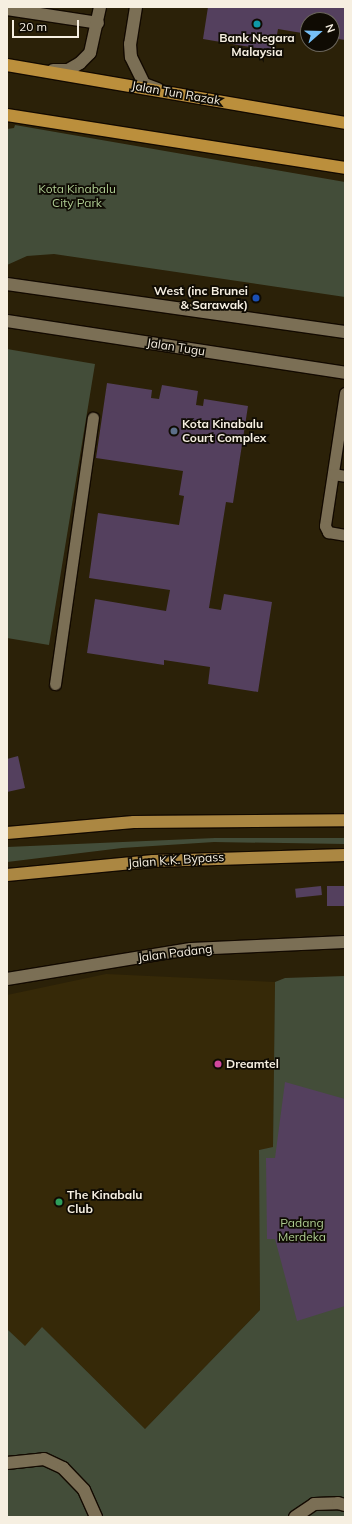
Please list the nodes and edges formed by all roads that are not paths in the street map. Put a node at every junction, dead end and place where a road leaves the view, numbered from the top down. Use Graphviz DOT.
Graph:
graph roads {
  1 [pos="100,7"];
  2 [pos="136,7"];
  3 [pos="7,8"];
  4 [pos="21,9"];
  5 [pos="98,23"];
  6 [pos="7,65"];
  7 [pos="42,71"];
  8 [pos="163,91"];
  9 [pos="7,115"];
  10 [pos="345,123"];
  11 [pos="345,168"];
  12 [pos="7,284"];
  13 [pos="7,321"];
  14 [pos="345,332"];
  15 [pos="345,373"];
  16 [pos="345,392"];
  17 [pos="93,418"];
  18 [pos="343,423"];
  19 [pos="333,474"];
  20 [pos="345,476"];
  21 [pos="345,535"];
  22 [pos="55,684"];
  23 [pos="345,820"];
  24 [pos="7,833"];
  25 [pos="345,855"];
  26 [pos="7,875"];
  27 [pos="345,942"];
  28 [pos="7,979"];
  29 [pos="7,1463"];
  30 [pos="345,1505"];
  31 [pos="96,1517"];
  32 [pos="295,1517"];
  1 -- 5 [label="street"];
  2 -- 8 [label="street"];
  3 -- 4 [label="street"];
  4 -- 5 [label="street"];
  5 -- 7 [label="street"];
  6 -- 7 [label="highway, Jalan Tun Razak"];
  7 -- 8 [label="highway, Jalan Tun Razak"];
  8 -- 10 [label="highway, Jalan Tun Razak"];
  9 -- 11 [label="highway"];
  12 -- 14 [label="street"];
  13 -- 15 [label="street, Jalan Tugu"];
  16 -- 18 [label="lane"];
  17 -- 22 [label="lane"];
  18 -- 19 [label="lane"];
  19 -- 20 [label="lane"];
  19 -- 21 [label="lane"];
  23 -- 24 [label="main road"];
  25 -- 26 [label="main road, Jalan K.K. Bypass"];
  27 -- 28 [label="street, Jalan Padang"];
  29 -- 31 [label="street"];
  30 -- 32 [label="street"];
}
